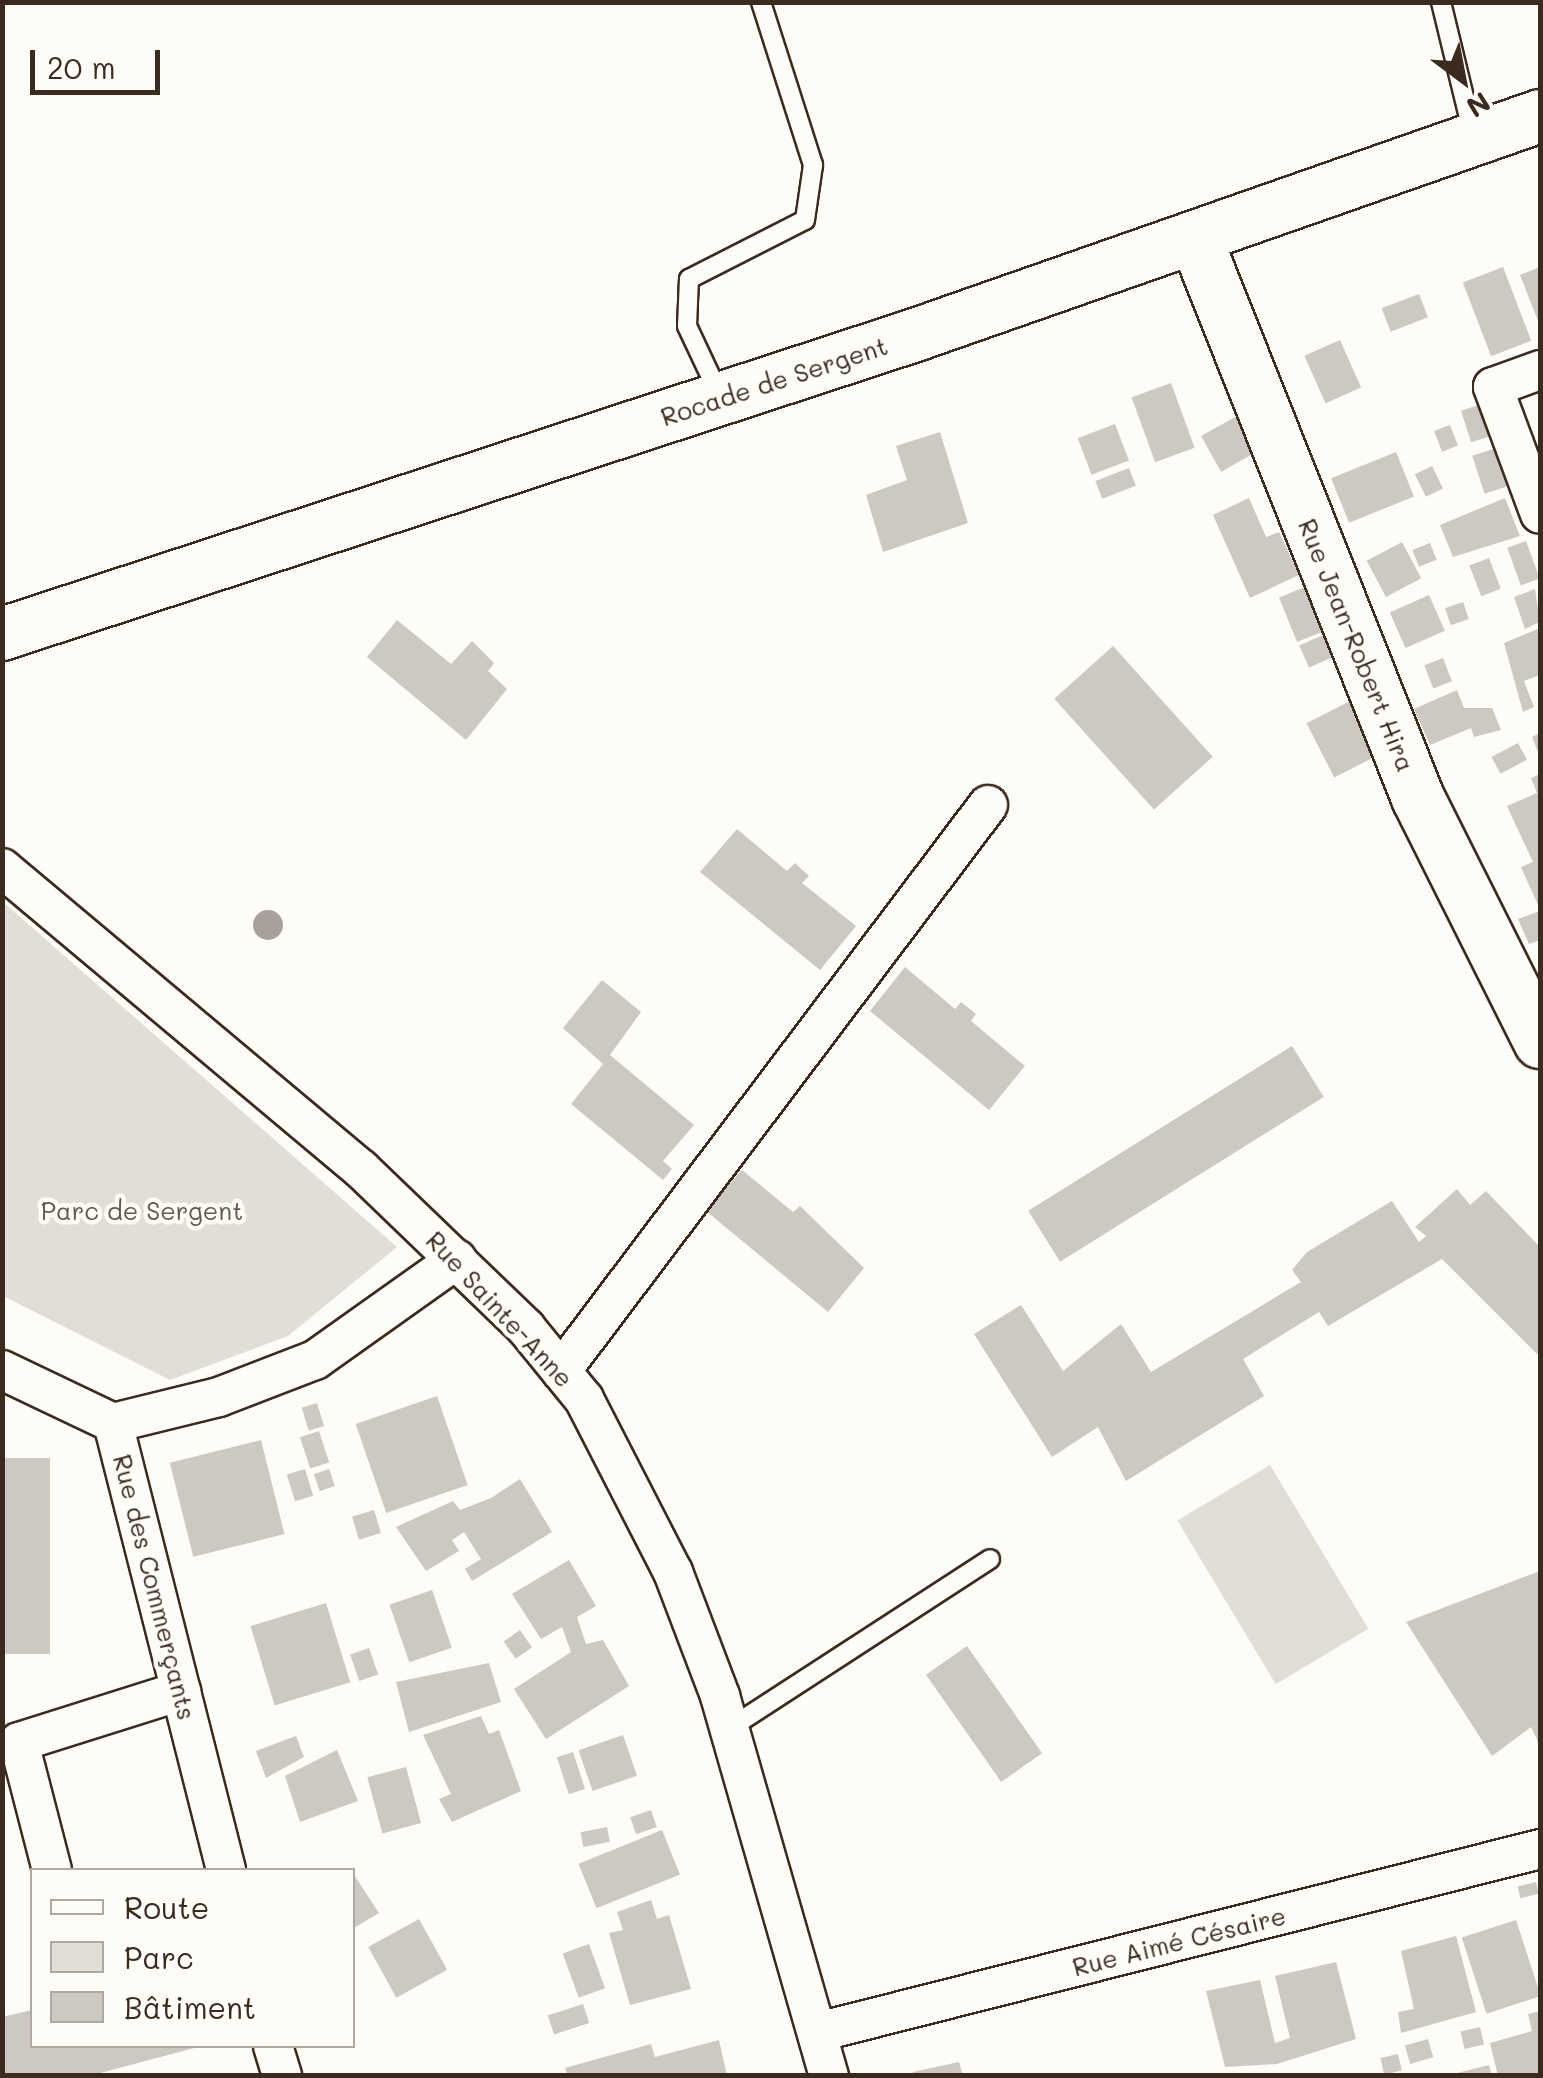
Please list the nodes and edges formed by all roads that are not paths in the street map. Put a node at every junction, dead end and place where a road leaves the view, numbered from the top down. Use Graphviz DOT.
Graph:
graph roads {
  1 [pos="761,2"];
  2 [pos="1442,2"];
  3 [pos="1540,116"];
  4 [pos="1474,139"];
  5 [pos="1195,237"];
  6 [pos="1540,370"];
  7 [pos="722,399"];
  8 [pos="1540,514"];
  9 [pos="8,634"];
  10 [pos="988,805"];
  11 [pos="2,868"];
  12 [pos="1535,1022"];
  13 [pos="457,1260"];
  14 [pos="2,1370"];
  15 [pos="561,1371"];
  16 [pos="113,1422"];
  17 [pos="990,1558"];
  18 [pos="182,1691"];
  19 [pos="730,1728"];
  20 [pos="1540,1849"];
  21 [pos="51,1868"];
  22 [pos="226,1868"];
  23 [pos="818,2032"];
  24 [pos="274,2048"];
  25 [pos="282,2076"];
  26 [pos="829,2076"];
  1 -- 7 [label="lane"];
  2 -- 4 [label="lane"];
  3 -- 4 [label="main road, Rocade de Sergent"];
  4 -- 5 [label="main road, Rocade de Sergent"];
  5 -- 7 [label="main road, Rocade de Sergent"];
  5 -- 12 [label="main road, Rue Jean-Robert Hira"];
  6 -- 8 [label="street"];
  7 -- 9 [label="main road, Rocade de Sergent"];
  10 -- 15 [label="street"];
  11 -- 13 [label="street, Rue Sainte-Anne"];
  13 -- 15 [label="street, Rue Sainte-Anne"];
  13 -- 16 [label="street"];
  14 -- 16 [label="street, Rue des Commerçants"];
  15 -- 19 [label="street, Rue Sainte-Anne"];
  16 -- 18 [label="street, Rue des Commerçants"];
  17 -- 19 [label="lane"];
  18 -- 21 [label="street"];
  18 -- 22 [label="street, Rue des Commerçants"];
  19 -- 23 [label="street, Rue Sainte-Anne"];
  20 -- 23 [label="street, Rue Aimé Césaire"];
  23 -- 26 [label="street, Rue Sainte-Anne"];
  24 -- 25 [label="street"];
}
